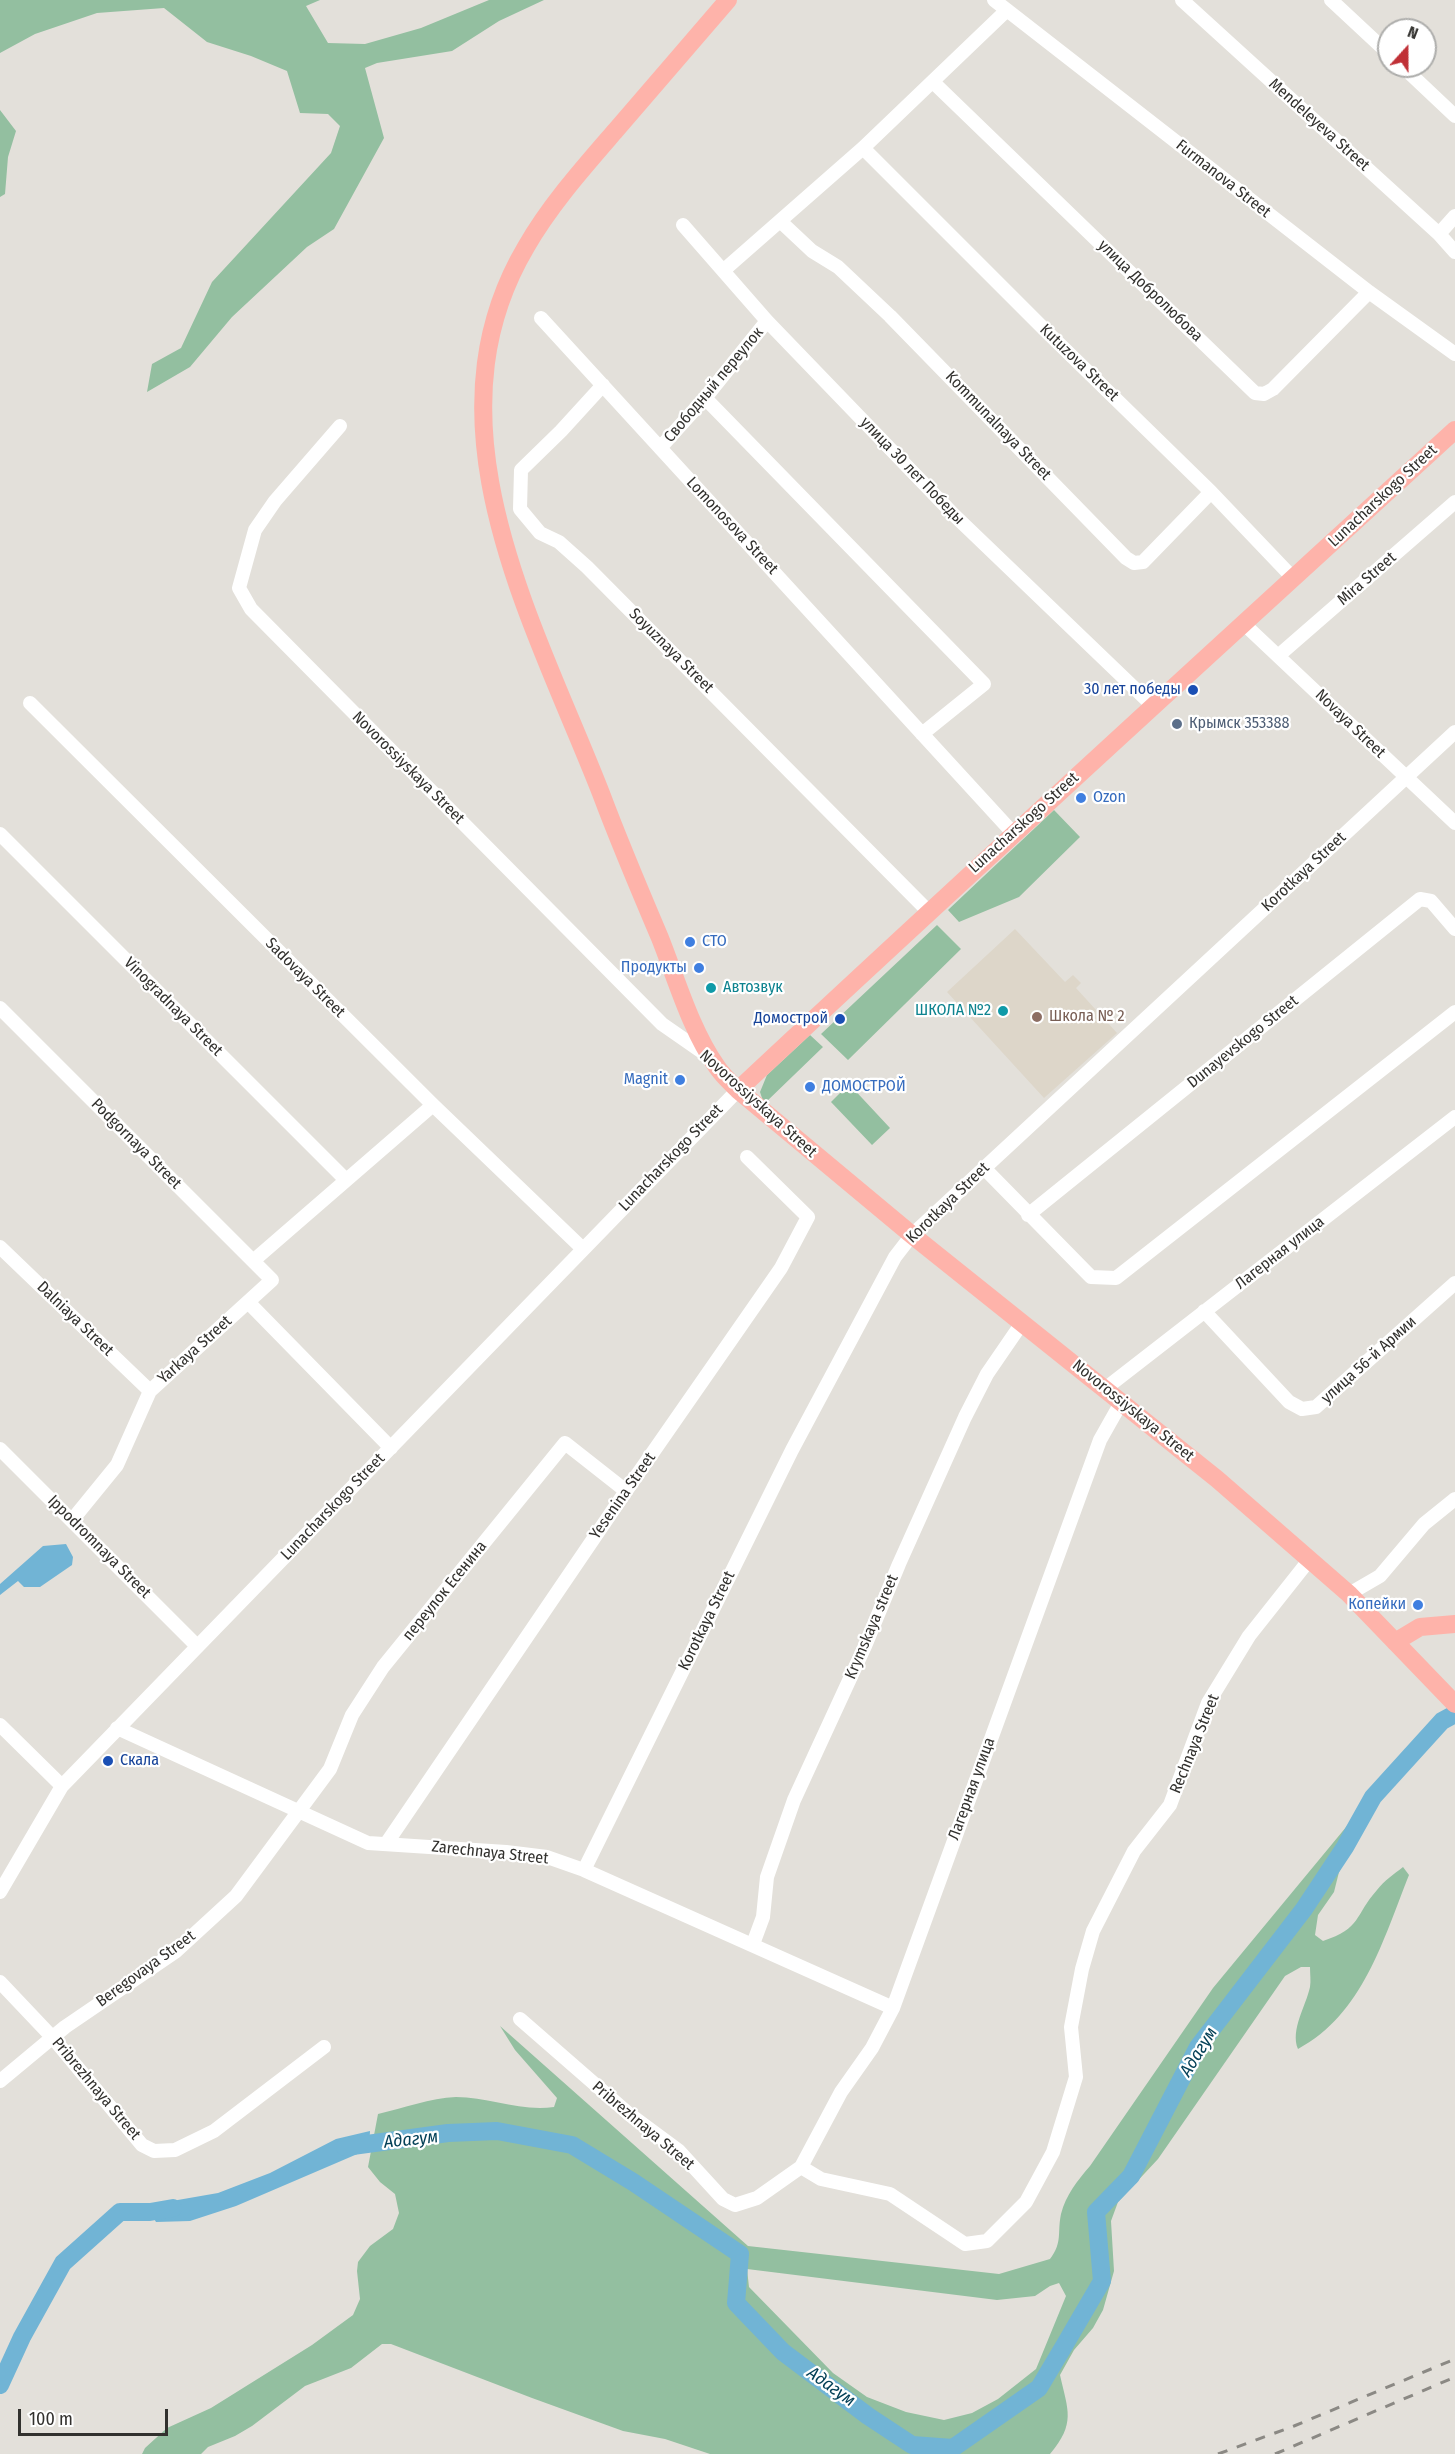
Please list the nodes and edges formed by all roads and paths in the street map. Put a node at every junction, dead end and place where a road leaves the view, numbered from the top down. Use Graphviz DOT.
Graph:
graph roads {
  1 [pos="728,0"];
  2 [pos="994,0"];
  3 [pos="1182,0"];
  4 [pos="1331,0"];
  5 [pos="1006,11"];
  6 [pos="1377,43"];
  7 [pos="1415,78"];
  8 [pos="933,82"];
  9 [pos="1455,116"];
  10 [pos="863,148"];
  11 [pos="1455,216"];
  12 [pos="780,221"];
  13 [pos="683,225"];
  14 [pos="1439,234"];
  15 [pos="1455,252"];
  16 [pos="723,270"];
  17 [pos="1369,292"];
  18 [pos="542,318"];
  19 [pos="767,321"];
  20 [pos="1455,354"];
  21 [pos="603,385"];
  22 [pos="705,398"];
  23 [pos="340,426"];
  24 [pos="1455,430"];
  25 [pos="660,448"];
  26 [pos="1211,492"];
  27 [pos="1455,502"];
  28 [pos="1293,578"];
  29 [pos="1244,624"];
  30 [pos="1278,656"];
  31 [pos="30,703"];
  32 [pos="1153,706"];
  33 [pos="1455,732"];
  34 [pos="922,734"];
  35 [pos="1406,778"];
  36 [pos="1455,823"];
  37 [pos="1013,833"];
  38 [pos="0,834"];
  39 [pos="928,911"];
  40 [pos="1455,929"];
  41 [pos="0,1008"];
  42 [pos="1455,1012"];
  43 [pos="710,1058"];
  44 [pos="738,1090"];
  45 [pos="433,1105"];
  46 [pos="1455,1117"];
  47 [pos="747,1157"];
  48 [pos="984,1168"];
  49 [pos="346,1180"];
  50 [pos="1028,1215"];
  51 [pos="912,1235"];
  52 [pos="0,1247"];
  53 [pos="583,1249"];
  54 [pos="253,1261"];
  55 [pos="272,1280"];
  56 [pos="1455,1283"];
  57 [pos="248,1302"];
  58 [pos="1204,1311"];
  59 [pos="1022,1323"];
  60 [pos="1106,1388"];
  61 [pos="150,1390"];
  62 [pos="1122,1401"];
  63 [pos="391,1448"];
  64 [pos="0,1449"];
  65 [pos="626,1491"];
  66 [pos="1455,1499"];
  67 [pos="73,1519"];
  68 [pos="1310,1559"];
  69 [pos="1349,1594"];
  70 [pos="1455,1624"];
  71 [pos="1395,1642"];
  72 [pos="197,1646"];
  73 [pos="1455,1704"];
  74 [pos="0,1725"];
  75 [pos="117,1728"];
  76 [pos="62,1786"];
  77 [pos="298,1813"];
  78 [pos="386,1844"];
  79 [pos="584,1870"];
  80 [pos="0,1892"];
  81 [pos="753,1944"];
  82 [pos="0,1982"];
  83 [pos="892,2008"];
  84 [pos="520,2019"];
  85 [pos="53,2038"];
  86 [pos="324,2047"];
  87 [pos="0,2081"];
  88 [pos="801,2167"];
  1 -- 43 [label="main road"];
  2 -- 5 [label="street, Furmanova Street"];
  3 -- 14 [label="street, Mendeleyeva Street"];
  4 -- 6 [label="street"];
  5 -- 8 [label="street"];
  5 -- 17 [label="street, Furmanova Street"];
  7 -- 9 [label="street"];
  8 -- 10 [label="street"];
  8 -- 17 [label="street, улица Добролюбова"];
  10 -- 12 [label="street"];
  10 -- 26 [label="street, Kutuzova Street"];
  11 -- 14 [label="street"];
  12 -- 16 [label="street"];
  12 -- 26 [label="street, Kommunalnaya Street"];
  13 -- 16 [label="street, улица 30 лет Победы"];
  14 -- 15 [label="street, Mendeleyeva Street"];
  16 -- 19 [label="street, улица 30 лет Победы"];
  17 -- 20 [label="street, Furmanova Street"];
  18 -- 21 [label="street, Lomonosova Street"];
  19 -- 22 [label="street, Свободный переулок"];
  19 -- 32 [label="street, улица 30 лет Победы"];
  21 -- 25 [label="street, Lomonosova Street"];
  21 -- 39 [label="street, Soyuznaya Street"];
  22 -- 25 [label="street, Свободный переулок"];
  22 -- 34 [label="street"];
  23 -- 43 [label="street, Novorossiyskaya Street"];
  24 -- 28 [label="main road, Lunacharskogo Street"];
  25 -- 34 [label="street, Lomonosova Street"];
  26 -- 28 [label="street, Kutuzova Street"];
  27 -- 30 [label="street, Mira Street"];
  28 -- 29 [label="main road, Lunacharskogo Street"];
  29 -- 30 [label="street, Novaya Street"];
  29 -- 32 [label="main road, Lunacharskogo Street"];
  30 -- 35 [label="street, Novaya Street"];
  31 -- 45 [label="street, Sadovaya Street"];
  32 -- 37 [label="main road, Lunacharskogo Street"];
  33 -- 35 [label="street, Korotkaya Street"];
  34 -- 37 [label="street, Lomonosova Street"];
  35 -- 36 [label="street, Novaya Street"];
  35 -- 48 [label="street, Korotkaya Street"];
  37 -- 39 [label="main road, Lunacharskogo Street"];
  38 -- 49 [label="street, Vinogradnaya Street"];
  39 -- 44 [label="main road, Lunacharskogo Street"];
  40 -- 50 [label="street, Dunayevskogo Street"];
  41 -- 54 [label="street, Podgornaya Street"];
  42 -- 50 [label="street"];
  43 -- 44 [label="main road, Novorossiyskaya Street"];
  44 -- 51 [label="main road, Novorossiyskaya Street"];
  44 -- 53 [label="street, Lunacharskogo Street"];
  45 -- 49 [label="street"];
  45 -- 53 [label="street, Sadovaya Street"];
  46 -- 58 [label="street, Лагерная улица"];
  47 -- 65 [label="street, Yesenina Street"];
  48 -- 50 [label="street"];
  48 -- 51 [label="street, Korotkaya Street"];
  49 -- 54 [label="street"];
  51 -- 59 [label="main road, Novorossiyskaya Street"];
  51 -- 79 [label="street, Korotkaya Street"];
  52 -- 61 [label="street, Dalniaya Street"];
  53 -- 63 [label="street, Lunacharskogo Street"];
  54 -- 55 [label="street, Podgornaya Street"];
  55 -- 57 [label="street, Yarkaya Street"];
  56 -- 58 [label="street, улица 56-й Армии"];
  57 -- 61 [label="street, Yarkaya Street"];
  57 -- 63 [label="street"];
  58 -- 60 [label="street, Лагерная улица"];
  59 -- 60 [label="main road, Novorossiyskaya Street"];
  59 -- 81 [label="street, Krymskaya street"];
  60 -- 62 [label="main road, Novorossiyskaya Street"];
  61 -- 67 [label="street, Yarkaya Street"];
  62 -- 68 [label="main road, Novorossiyskaya Street"];
  62 -- 83 [label="street, Лагерная улица"];
  63 -- 72 [label="street, Lunacharskogo Street"];
  64 -- 67 [label="street, Ippodromnaya Street"];
  65 -- 77 [label="street, переулок Есенина"];
  65 -- 78 [label="street, Yesenina Street"];
  66 -- 69 [label="street"];
  67 -- 72 [label="street, Ippodromnaya Street"];
  68 -- 69 [label="main road, Novorossiyskaya Street"];
  68 -- 88 [label="street, Rechnaya Street"];
  69 -- 71 [label="main road, Novorossiyskaya Street"];
  70 -- 71 [label="main road"];
  71 -- 73 [label="main road, Novorossiyskaya Street"];
  72 -- 75 [label="street, Lunacharskogo Street"];
  74 -- 76 [label="street"];
  75 -- 76 [label="street, Lunacharskogo Street"];
  75 -- 77 [label="street, Zarechnaya Street"];
  76 -- 80 [label="street, Lunacharskogo Street"];
  77 -- 78 [label="street, Zarechnaya Street"];
  77 -- 85 [label="street, Beregovaya Street"];
  78 -- 79 [label="street, Zarechnaya Street"];
  79 -- 81 [label="street, Zarechnaya Street"];
  81 -- 83 [label="street, Zarechnaya Street"];
  82 -- 85 [label="street, Pribrezhnaya Street"];
  83 -- 88 [label="street, Лагерная улица"];
  84 -- 88 [label="street, Pribrezhnaya Street"];
  85 -- 86 [label="street, Pribrezhnaya Street"];
  85 -- 87 [label="street, Beregovaya Street"];
}
